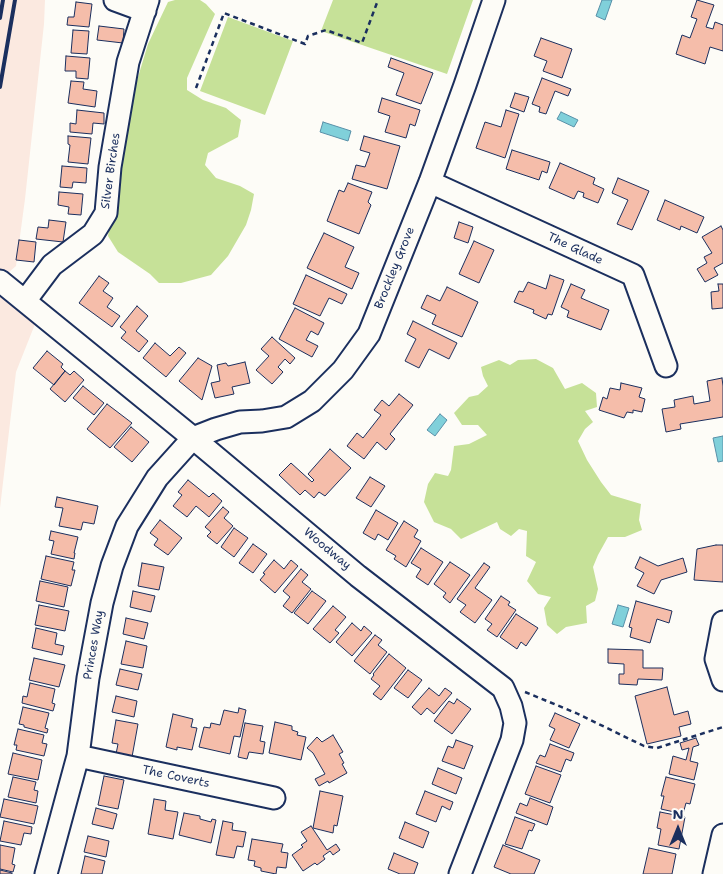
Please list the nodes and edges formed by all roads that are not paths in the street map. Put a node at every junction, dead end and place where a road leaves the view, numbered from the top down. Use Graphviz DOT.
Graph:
graph roads {
  1 [pos="115,0"];
  2 [pos="494,0"];
  3 [pos="146,5"];
  4 [pos="430,182"];
  5 [pos="0,281"];
  6 [pos="25,301"];
  7 [pos="666,366"];
  8 [pos="193,438"];
  9 [pos="723,622"];
  10 [pos="723,680"];
  11 [pos="78,756"];
  12 [pos="274,798"];
  13 [pos="723,835"];
  14 [pos="46,874"];
  15 [pos="460,874"];
  16 [pos="714,874"];
  1 -- 3 [label="street, Silver Birches"];
  2 -- 4 [label="street, Brockley Grove"];
  3 -- 6 [label="street, Silver Birches"];
  4 -- 7 [label="street, The Glade"];
  4 -- 8 [label="street, Brockley Grove"];
  5 -- 6 [label="street, Woodway"];
  6 -- 8 [label="street, Woodway"];
  8 -- 11 [label="street, Princes Way"];
  8 -- 15 [label="street, Woodway"];
  9 -- 10 [label="street"];
  11 -- 12 [label="street, The Coverts"];
  11 -- 14 [label="street, Princes Way"];
  13 -- 16 [label="street"];
}
